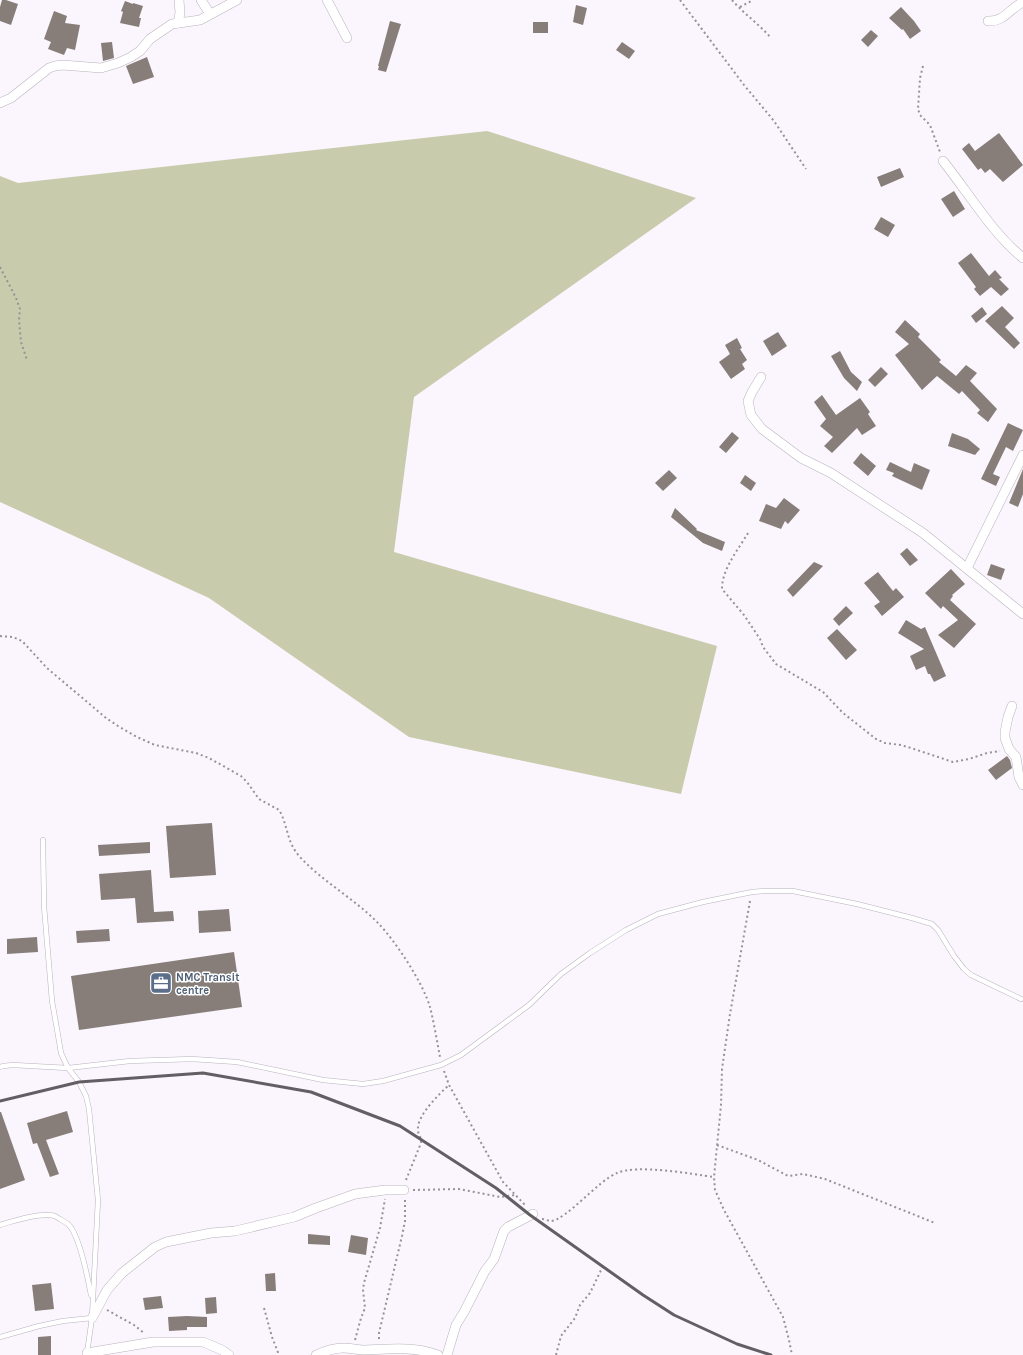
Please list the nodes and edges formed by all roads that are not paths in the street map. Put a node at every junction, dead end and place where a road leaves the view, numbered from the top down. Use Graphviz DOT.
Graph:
graph roads {
  1 [pos="179,0"];
  2 [pos="200,0"];
  3 [pos="237,0"];
  4 [pos="327,0"];
  5 [pos="1023,2"];
  6 [pos="210,14"];
  7 [pos="988,21"];
  8 [pos="178,23"];
  9 [pos="347,38"];
  10 [pos="0,103"];
  11 [pos="943,161"];
  12 [pos="1023,258"];
  13 [pos="761,377"];
  14 [pos="1023,455"];
  15 [pos="967,568"];
  16 [pos="1023,614"];
  17 [pos="1012,706"];
  18 [pos="1023,785"];
  19 [pos="43,840"];
  20 [pos="1021,999"];
  21 [pos="1,1066"];
  22 [pos="68,1068"];
  23 [pos="404,1190"];
  24 [pos="532,1214"];
  25 [pos="0,1225"];
  26 [pos="96,1304"];
  27 [pos="92,1318"];
  28 [pos="0,1337"];
  29 [pos="87,1354"];
  30 [pos="229,1355"];
  31 [pos="316,1355"];
  32 [pos="438,1355"];
  33 [pos="447,1355"];
  1 -- 8 [label="street"];
  2 -- 6 [label="street"];
  3 -- 6 [label="street"];
  4 -- 9 [label="street"];
  5 -- 7 [label="street"];
  6 -- 8 [label="street"];
  8 -- 10 [label="street"];
  11 -- 12 [label="street"];
  13 -- 15 [label="street"];
  14 -- 15 [label="street"];
  15 -- 16 [label="street"];
  17 -- 18 [label="street"];
  19 -- 22 [label="lane"];
  20 -- 22 [label="lane"];
  21 -- 22 [label="lane"];
  22 -- 26 [label="lane"];
  23 -- 26 [label="street"];
  24 -- 33 [label="street"];
  25 -- 26 [label="lane"];
  26 -- 27 [label="street"];
  27 -- 28 [label="lane"];
  27 -- 29 [label="lane"];
  29 -- 30 [label="street"];
  31 -- 32 [label="street"];
}
